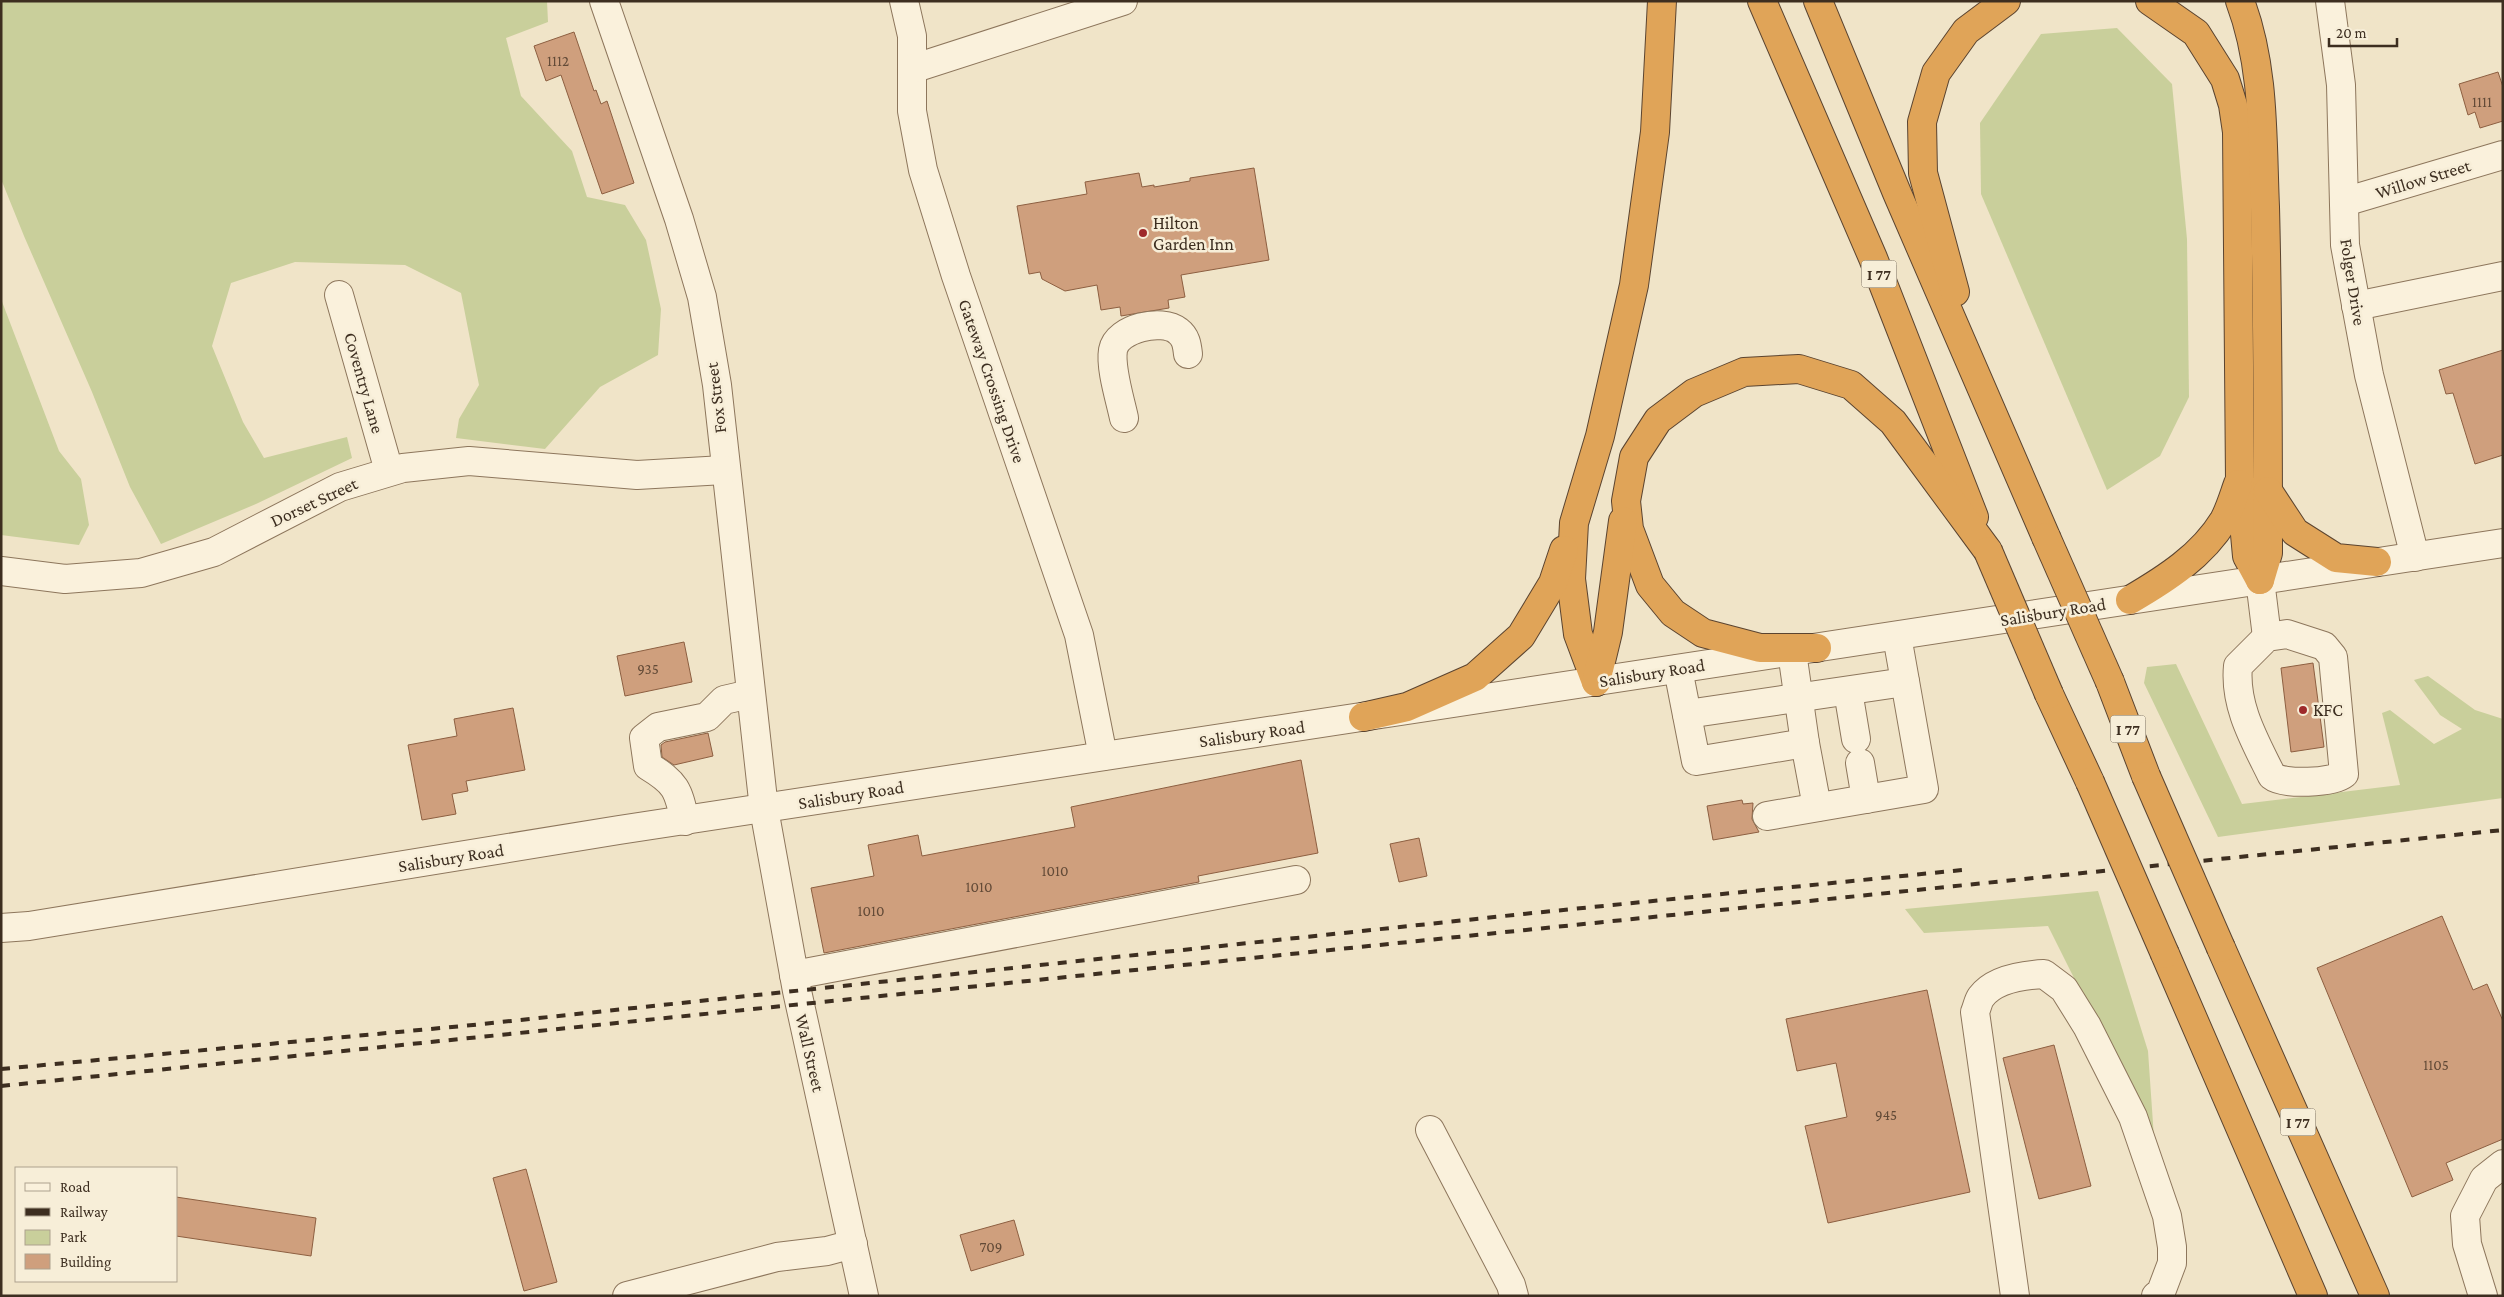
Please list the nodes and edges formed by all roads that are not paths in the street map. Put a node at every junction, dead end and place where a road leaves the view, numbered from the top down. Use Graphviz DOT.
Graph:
graph roads {
  1 [pos="604,1"];
  2 [pos="904,1"];
  3 [pos="1123,1"];
  4 [pos="1662,1"];
  5 [pos="1762,1"];
  6 [pos="1818,1"];
  7 [pos="2006,1"];
  8 [pos="2150,1"];
  9 [pos="2240,1"];
  10 [pos="2330,1"];
  11 [pos="912,68"];
  12 [pos="2503,155"];
  13 [pos="2344,202"];
  14 [pos="2503,276"];
  15 [pos="340,295"];
  16 [pos="2356,306"];
  17 [pos="1188,354"];
  18 [pos="1124,418"];
  19 [pos="2014,464"];
  20 [pos="724,470"];
  21 [pos="389,471"];
  22 [pos="2240,480"];
  23 [pos="2268,491"];
  24 [pos="1626,501"];
  25 [pos="1574,523"];
  26 [pos="2503,543"];
  27 [pos="1988,551"];
  28 [pos="2416,556"];
  29 [pos="2378,562"];
  30 [pos="1,571"];
  31 [pos="2260,580"];
  32 [pos="2130,600"];
  33 [pos="1898,636"];
  34 [pos="2267,637"];
  35 [pos="1805,650"];
  36 [pos="1678,669"];
  37 [pos="1596,682"];
  38 [pos="1905,682"];
  39 [pos="1848,691"];
  40 [pos="750,694"];
  41 [pos="1799,698"];
  42 [pos="1687,714"];
  43 [pos="1363,717"];
  44 [pos="1805,743"];
  45 [pos="1103,756"];
  46 [pos="1866,799"];
  47 [pos="1816,808"];
  48 [pos="764,809"];
  49 [pos="1767,816"];
  50 [pos="684,820"];
  51 [pos="1296,880"];
  52 [pos="1,928"];
  53 [pos="794,975"];
  54 [pos="1430,1130"];
  55 [pos="2503,1164"];
  56 [pos="853,1244"];
  57 [pos="628,1296"];
  58 [pos="864,1296"];
  59 [pos="1514,1296"];
  60 [pos="2015,1296"];
  61 [pos="2156,1296"];
  62 [pos="2313,1296"];
  63 [pos="2375,1296"];
  64 [pos="2483,1296"];
  1 -- 20 [label="street, Fox Street"];
  2 -- 11 [label="street, Gateway Crossing Drive"];
  3 -- 11 [label="street"];
  4 -- 25 [label="highway"];
  5 -- 27 [label="highway, I 77"];
  6 -- 19 [label="highway, I 77"];
  7 -- 19 [label="highway"];
  8 -- 22 [label="highway"];
  9 -- 23 [label="highway"];
  10 -- 13 [label="street, Folger Drive"];
  11 -- 45 [label="street, Gateway Crossing Drive"];
  12 -- 13 [label="street, Willow Street"];
  13 -- 16 [label="street, Folger Drive"];
  14 -- 16 [label="street"];
  15 -- 21 [label="street, Coventry Lane"];
  16 -- 28 [label="street, Folger Drive"];
  17 -- 18 [label="street"];
  19 -- 63 [label="highway, I 77, bridge"];
  20 -- 21 [label="street, Dorset Street"];
  20 -- 40 [label="street, Fox Street"];
  21 -- 30 [label="street, Dorset Street"];
  22 -- 31 [label="highway"];
  22 -- 32 [label="highway"];
  23 -- 29 [label="highway"];
  23 -- 31 [label="highway"];
  24 -- 27 [label="highway"];
  24 -- 35 [label="highway"];
  24 -- 37 [label="highway"];
  25 -- 37 [label="highway"];
  25 -- 43 [label="highway"];
  26 -- 28 [label="street, Salisbury Road"];
  27 -- 62 [label="highway, I 77, bridge"];
  28 -- 29 [label="street, Salisbury Road"];
  29 -- 31 [label="street, Salisbury Road"];
  31 -- 32 [label="street, Salisbury Road"];
  31 -- 34 [label="street"];
  32 -- 33 [label="street, Salisbury Road"];
  33 -- 35 [label="street, Salisbury Road"];
  33 -- 38 [label="street"];
  34 -- 34 [label="street"];
  35 -- 36 [label="street, Salisbury Road"];
  35 -- 41 [label="street"];
  36 -- 37 [label="street, Salisbury Road"];
  36 -- 42 [label="street"];
  37 -- 43 [label="street, Salisbury Road"];
  38 -- 39 [label="street"];
  38 -- 46 [label="street"];
  39 -- 41 [label="street"];
  39 -- 46 [label="street"];
  40 -- 48 [label="street, Fox Street"];
  40 -- 50 [label="street"];
  41 -- 42 [label="street"];
  41 -- 44 [label="street"];
  42 -- 44 [label="street"];
  43 -- 45 [label="street, Salisbury Road"];
  44 -- 47 [label="street"];
  45 -- 48 [label="street, Salisbury Road"];
  46 -- 47 [label="street"];
  47 -- 49 [label="street"];
  48 -- 50 [label="street, Salisbury Road"];
  48 -- 53 [label="street, Wall Street"];
  50 -- 52 [label="street, Salisbury Road"];
  51 -- 53 [label="street"];
  53 -- 56 [label="street, Wall Street"];
  54 -- 59 [label="street"];
  55 -- 64 [label="street"];
  56 -- 57 [label="street"];
  56 -- 58 [label="street, Wall Street"];
  60 -- 61 [label="street"];
}
